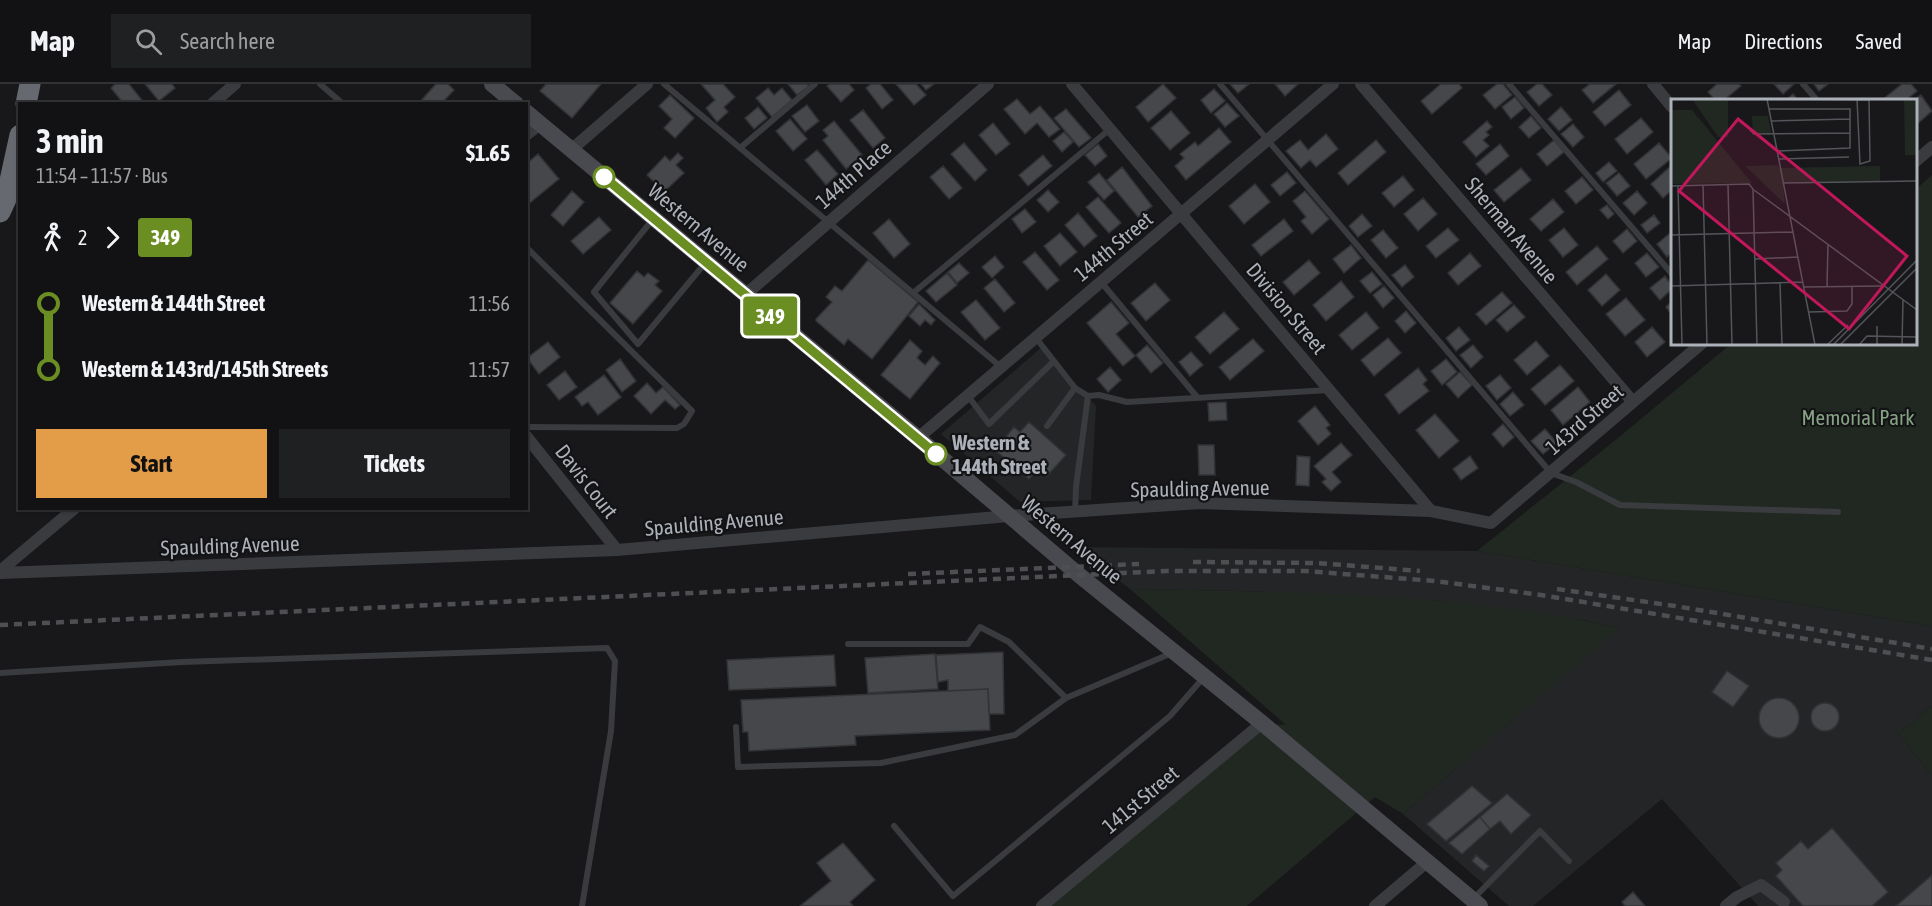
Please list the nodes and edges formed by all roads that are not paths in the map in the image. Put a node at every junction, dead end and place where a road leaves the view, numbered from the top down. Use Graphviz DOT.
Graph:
graph roads {
  1 [pos="30,84"];
  2 [pos="235,84"];
  3 [pos="320,84"];
  4 [pos="492,84"];
  5 [pos="647,84"];
  6 [pos="664,84"];
  7 [pos="815,84"];
  8 [pos="988,84"];
  9 [pos="1072,84"];
  10 [pos="1220,84"];
  11 [pos="1333,84"];
  12 [pos="1361,84"];
  13 [pos="1509,84"];
  14 [pos="1653,84"];
  15 [pos="1803,84"];
  16 [pos="1816,99"];
  17 [pos="26,102"];
  18 [pos="214,102"];
  19 [pos="341,102"];
  20 [pos="514,102"];
  21 [pos="1671,106"];
  22 [pos="528,114"];
  23 [pos="540,124"];
  24 [pos="1110,129"];
  25 [pos="528,133"];
  26 [pos="1268,140"];
  27 [pos="18,144"];
  28 [pos="1932,147"];
  29 [pos="740,148"];
  30 [pos="572,150"];
  31 [pos="1917,160"];
  32 [pos="0,212"];
  33 [pos="1182,213"];
  34 [pos="654,219"];
  35 [pos="828,222"];
  36 [pos="528,249"];
  37 [pos="706,262"];
  38 [pos="1671,273"];
  39 [pos="1101,282"];
  40 [pos="913,293"];
  41 [pos="745,295"];
  42 [pos="1036,338"];
  43 [pos="1700,345"];
  44 [pos="1054,362"];
  45 [pos="1002,367"];
  46 [pos="1075,388"];
  47 [pos="1330,390"];
  48 [pos="968,396"];
  49 [pos="1088,396"];
  50 [pos="1197,398"];
  51 [pos="1633,402"];
  52 [pos="1047,426"];
  53 [pos="528,427"];
  54 [pos="918,438"];
  55 [pos="528,439"];
  56 [pos="1551,472"];
  57 [pos="73,510"];
  58 [pos="1431,511"];
  59 [pos="1838,512"];
  60 [pos="1075,513"];
  61 [pos="1009,516"];
  62 [pos="616,550"];
  63 [pos="0,572"];
  64 [pos="849,644"];
  65 [pos="1175,652"];
  66 [pos="0,673"];
  67 [pos="1205,676"];
  68 [pos="1066,698"];
  69 [pos="1262,723"];
  70 [pos="736,727"];
  71 [pos="894,826"];
  72 [pos="1569,861"];
  73 [pos="1428,862"];
  74 [pos="1784,902"];
  75 [pos="1476,903"];
  76 [pos="582,906"];
  77 [pos="1042,906"];
  78 [pos="1375,906"];
  79 [pos="1726,906"];
  1 -- 17 [label="highway"];
  2 -- 18 [label="street"];
  3 -- 19 [label="lane"];
  4 -- 20 [label="main road"];
  5 -- 30 [label="street"];
  6 -- 29 [label="lane"];
  7 -- 29 [label="lane"];
  8 -- 35 [label="street, 144th Place"];
  9 -- 24 [label="street, Division Street"];
  10 -- 26 [label="lane"];
  11 -- 26 [label="street, 144th Street"];
  12 -- 51 [label="street, Sherman Avenue"];
  13 -- 38 [label="lane"];
  14 -- 21 [label="street"];
  15 -- 16 [label="lane"];
  22 -- 23 [label="main road, Western Avenue"];
  23 -- 25 [label="street"];
  23 -- 30 [label="main road, Western Avenue"];
  24 -- 33 [label="street, Division Street"];
  24 -- 40 [label="lane"];
  26 -- 33 [label="street, 144th Street"];
  26 -- 56 [label="lane"];
  27 -- 32 [label="highway"];
  28 -- 31 [label="street"];
  29 -- 35 [label="lane"];
  30 -- 34 [label="main road, Western Avenue"];
  33 -- 39 [label="street, 144th Street"];
  33 -- 47 [label="street, Division Street"];
  34 -- 37 [label="main road, Western Avenue"];
  34 -- 37 [label="lane"];
  35 -- 40 [label="lane"];
  35 -- 41 [label="street, 144th Place"];
  36 -- 53 [label="lane"];
  37 -- 41 [label="main road, Western Avenue"];
  39 -- 42 [label="street, 144th Street"];
  39 -- 50 [label="lane"];
  40 -- 45 [label="lane"];
  41 -- 54 [label="main road, Western Avenue"];
  42 -- 44 [label="lane"];
  42 -- 45 [label="street, 144th Street"];
  43 -- 51 [label="street, 143rd Street"];
  44 -- 46 [label="lane"];
  44 -- 48 [label="lane"];
  45 -- 48 [label="street, 144th Street"];
  46 -- 49 [label="lane"];
  46 -- 52 [label="lane"];
  47 -- 50 [label="lane"];
  47 -- 58 [label="street, Division Street"];
  48 -- 54 [label="street, 144th Street"];
  49 -- 50 [label="lane"];
  49 -- 60 [label="lane"];
  51 -- 56 [label="street, 143rd Street"];
  54 -- 61 [label="main road, Western Avenue"];
  55 -- 62 [label="street, Davis Court"];
  56 -- 58 [label="street, 143rd Street"];
  56 -- 59 [label="lane"];
  57 -- 63 [label="street"];
  58 -- 60 [label="street, Spaulding Avenue"];
  60 -- 61 [label="street, Spaulding Avenue"];
  61 -- 62 [label="street, Spaulding Avenue"];
  61 -- 65 [label="main road, Western Avenue"];
  62 -- 63 [label="street, Spaulding Avenue"];
  64 -- 68 [label="lane"];
  65 -- 67 [label="main road, Western Avenue"];
  65 -- 68 [label="lane"];
  66 -- 76 [label="lane"];
  67 -- 69 [label="main road, Western Avenue"];
  67 -- 71 [label="lane"];
  68 -- 70 [label="lane"];
  69 -- 73 [label="main road, Western Avenue"];
  69 -- 77 [label="street, 141st Street"];
  72 -- 75 [label="lane"];
  73 -- 75 [label="main road, Western Avenue"];
  73 -- 78 [label="street"];
  74 -- 79 [label="street"];
}
